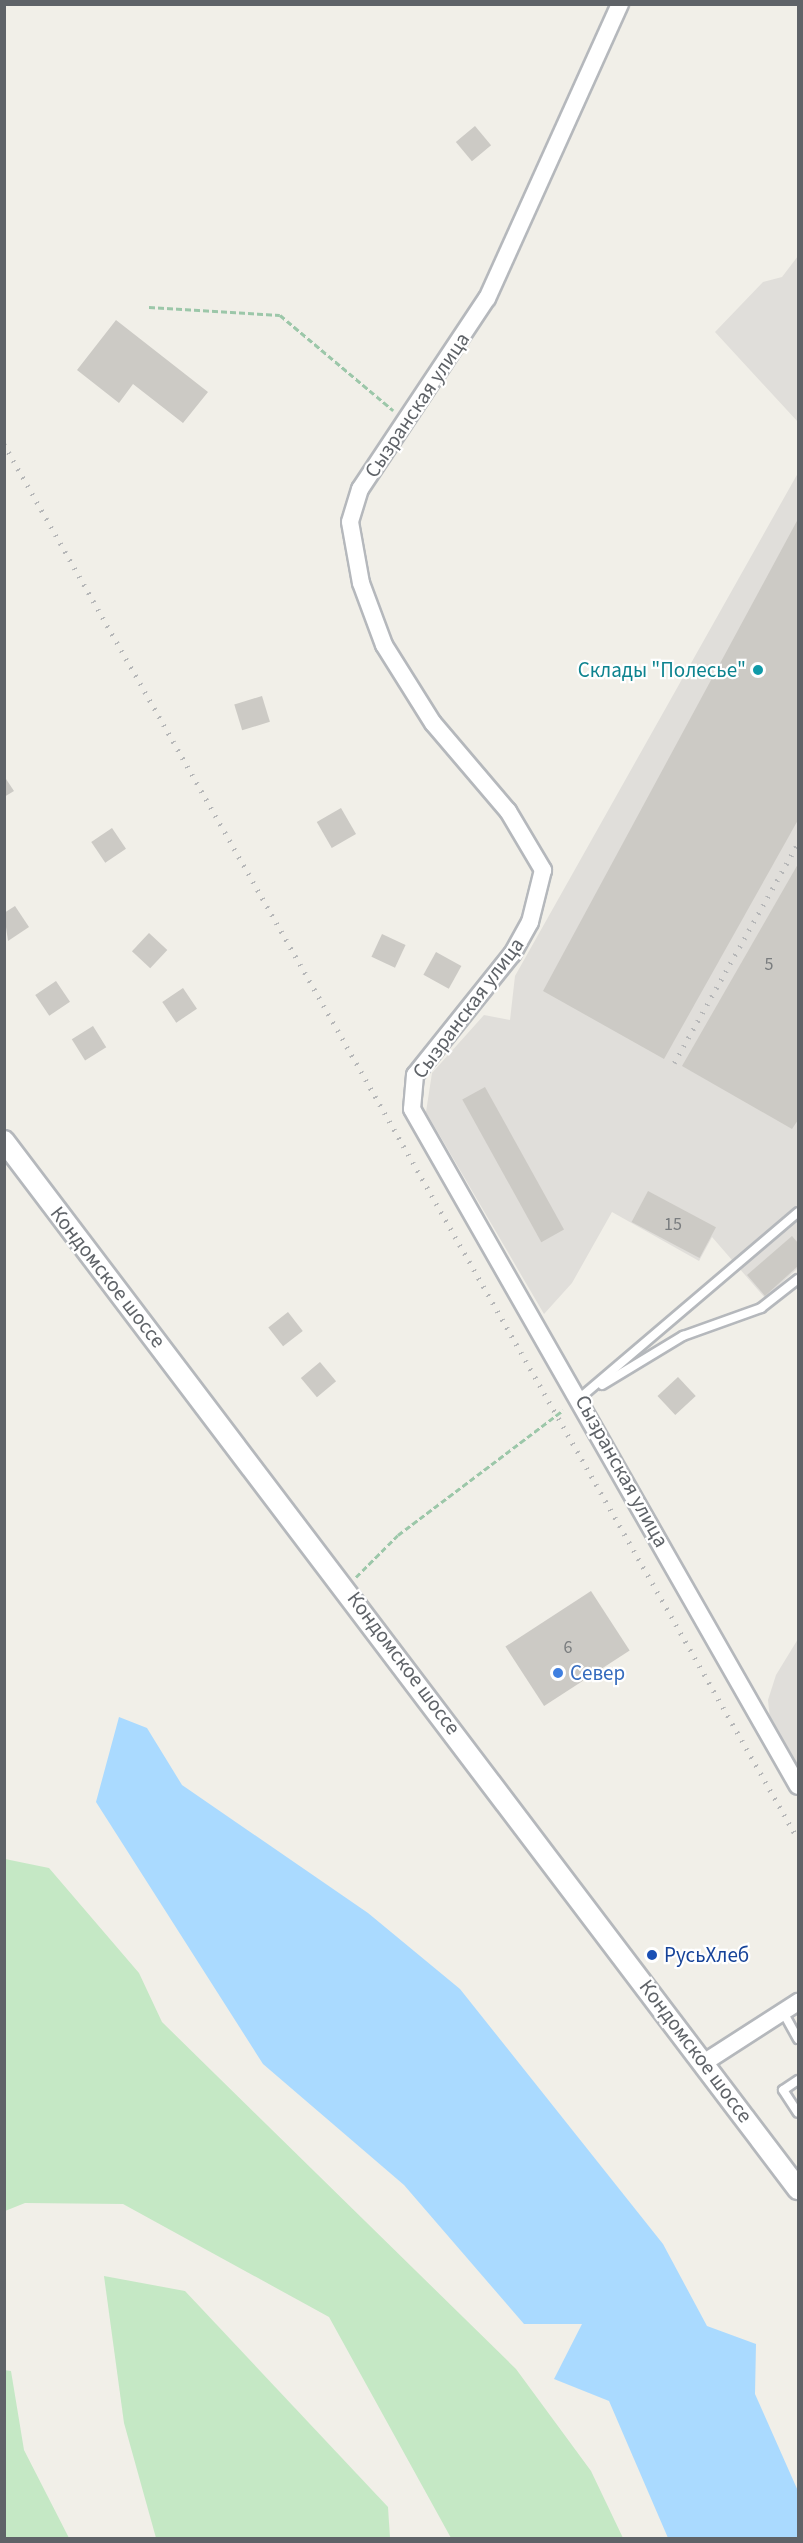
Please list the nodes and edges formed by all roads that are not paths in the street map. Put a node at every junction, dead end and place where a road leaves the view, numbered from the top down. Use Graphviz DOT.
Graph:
graph roads {
  1 [pos="620,4"];
  2 [pos="4,1141"];
  3 [pos="798,1212"];
  4 [pos="798,1279"];
  5 [pos="581,1397"];
  6 [pos="798,1786"];
  7 [pos="798,2002"];
  8 [pos="783,2012"];
  9 [pos="798,2039"];
  10 [pos="705,2062"];
  11 [pos="798,2080"];
  12 [pos="798,2113"];
  13 [pos="798,2189"];
  1 -- 5 [label="street, Сызранская улица"];
  2 -- 10 [label="street, Кондомское шоссе"];
  3 -- 5 [label="lane"];
  4 -- 5 [label="lane"];
  5 -- 6 [label="street, Сызранская улица"];
  7 -- 8 [label="street"];
  8 -- 9 [label="lane"];
  8 -- 10 [label="street"];
  10 -- 13 [label="street, Кондомское шоссе"];
  11 -- 12 [label="lane"];
}
